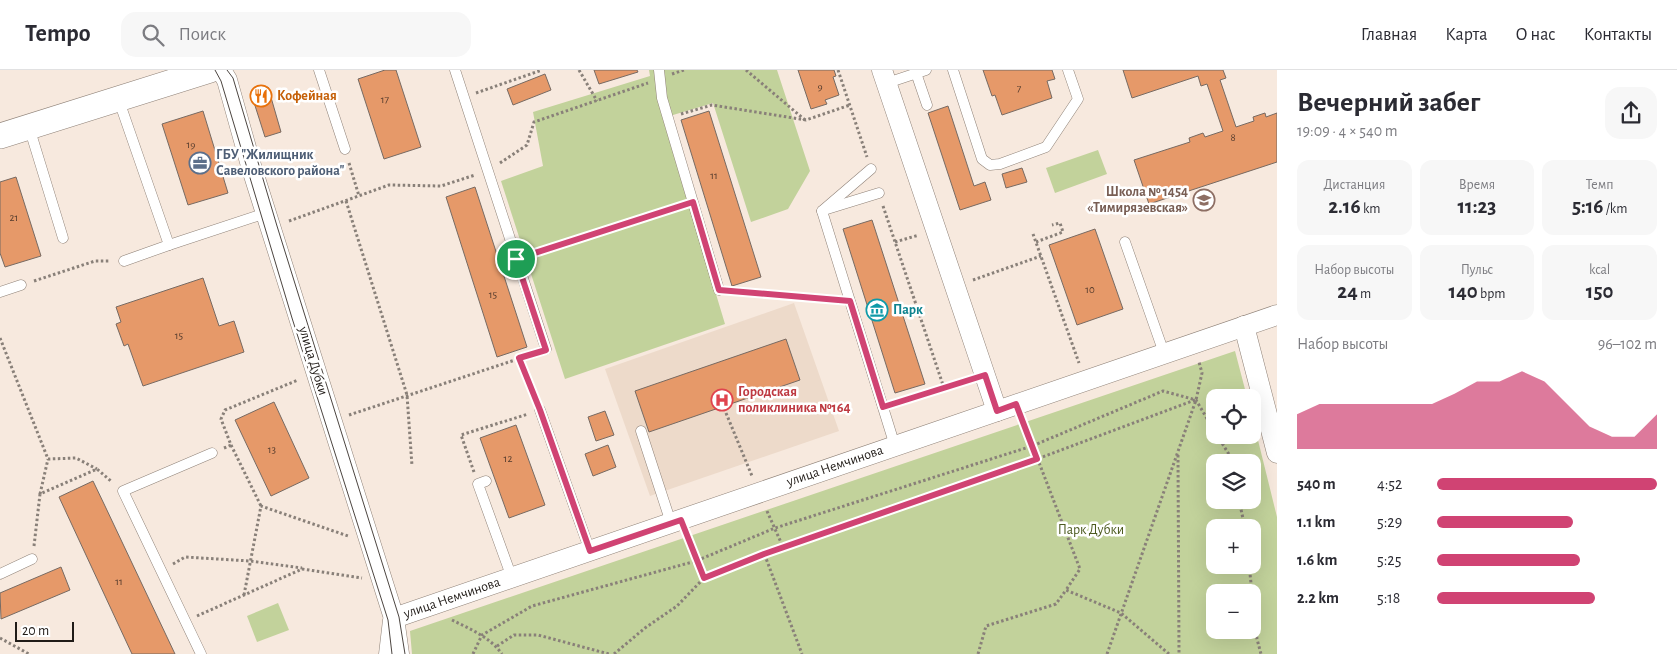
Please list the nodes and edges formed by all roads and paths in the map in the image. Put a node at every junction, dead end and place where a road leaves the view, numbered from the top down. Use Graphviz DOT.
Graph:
graph roads {
  1 [pos="210,70"];
  2 [pos="220,70"];
  3 [pos="319,70"];
  4 [pos="455,70"];
  5 [pos="542,70"];
  6 [pos="579,70"];
  7 [pos="659,70"];
  8 [pos="746,70"];
  9 [pos="838,70"];
  10 [pos="953,70"];
  11 [pos="1068,70"];
  12 [pos="919,71"];
  13 [pos="885,77"];
  14 [pos="118,98"];
  15 [pos="464,98"];
  16 [pos="597,100"];
  17 [pos="850,105"];
  18 [pos="927,105"];
  19 [pos="668,118"];
  20 [pos="806,120"];
  21 [pos="29,127"];
  22 [pos="0,136"];
  23 [pos="344,149"];
  24 [pos="871,169"];
  25 [pos="879,193"];
  26 [pos="359,196"];
  27 [pos="346,200"];
  28 [pos="693,202"];
  29 [pos="822,211"];
  30 [pos="266,213"];
  31 [pos="1052,225"];
  32 [pos="1033,234"];
  33 [pos="63,238"];
  34 [pos="1036,242"];
  35 [pos="1125,242"];
  36 [pos="168,245"];
  37 [pos="1041,256"];
  38 [pos="516,259"];
  39 [pos="124,261"];
  40 [pos="21,284"];
  41 [pos="955,286"];
  42 [pos="719,290"];
  43 [pos="0,292"];
  44 [pos="850,301"];
  45 [pos="1277,315"];
  46 [pos="1244,326"];
  47 [pos="0,338"];
  48 [pos="546,350"];
  49 [pos="1164,353"];
  50 [pos="519,358"];
  51 [pos="1200,362"];
  52 [pos="1079,364"];
  53 [pos="316,373"];
  54 [pos="985,375"];
  55 [pos="944,388"];
  56 [pos="407,395"];
  57 [pos="1196,400"];
  58 [pos="1270,401"];
  59 [pos="1016,404"];
  60 [pos="883,407"];
  61 [pos="540,410"];
  62 [pos="997,411"];
  63 [pos="726,413"];
  64 [pos="1206,417"];
  65 [pos="331,421"];
  66 [pos="640,432"];
  67 [pos="231,445"];
  68 [pos="895,446"];
  69 [pos="1032,446"];
  70 [pos="1178,450"];
  71 [pos="1277,453"];
  72 [pos="212,454"];
  73 [pos="48,459"];
  74 [pos="1037,459"];
  75 [pos="412,466"];
  76 [pos="97,469"];
  77 [pos="752,476"];
  78 [pos="482,483"];
  79 [pos="123,491"];
  80 [pos="40,494"];
  81 [pos="260,506"];
  82 [pos="767,510"];
  83 [pos="676,521"];
  84 [pos="775,528"];
  85 [pos="370,544"];
  86 [pos="783,547"];
  87 [pos="590,551"];
  88 [pos="764,554"];
  89 [pos="32,559"];
  90 [pos="250,561"];
  91 [pos="696,561"];
  92 [pos="302,569"];
  93 [pos="160,570"];
  94 [pos="0,574"];
  95 [pos="512,578"];
  96 [pos="704,578"];
  97 [pos="382,581"];
  98 [pos="1066,590"];
  99 [pos="244,595"];
  100 [pos="428,607"];
  101 [pos="1121,613"];
  102 [pos="394,618"];
  103 [pos="185,621"];
  104 [pos="482,636"];
  105 [pos="0,638"];
  106 [pos="1257,639"];
  107 [pos="497,646"];
  108 [pos="29,654"];
  109 [pos="201,654"];
  110 [pos="384,654"];
  111 [pos="399,654"];
  112 [pos="473,654"];
  113 [pos="502,654"];
  114 [pos="609,654"];
  115 [pos="614,654"];
  116 [pos="802,654"];
  117 [pos="978,654"];
  118 [pos="1106,654"];
  119 [pos="1169,654"];
  120 [pos="1179,654"];
  121 [pos="1261,654"];
  1 -- 14 [label="street"];
  2 -- 30 [label="street, улица Дубки"];
  3 -- 23 [label="lane"];
  4 -- 15 [label="lane"];
  5 -- 15 [label="path"];
  6 -- 16 [label="path"];
  7 -- 19 [label="lane"];
  8 -- 20 [label="path"];
  9 -- 17 [label="path"];
  10 -- 11 [label="lane"];
  12 -- 13 [label="lane"];
  12 -- 18 [label="lane"];
  13 -- 41 [label="street"];
  14 -- 21 [label="street"];
  14 -- 36 [label="lane"];
  15 -- 38 [label="lane"];
  17 -- 20 [label="path"];
  17 -- 24 [label="path"];
  19 -- 20 [label="path"];
  19 -- 28 [label="lane"];
  21 -- 22 [label="street"];
  21 -- 33 [label="lane"];
  23 -- 26 [label="path"];
  24 -- 29 [label="lane"];
  25 -- 29 [label="lane"];
  25 -- 55 [label="path"];
  27 -- 56 [label="path"];
  28 -- 38 [label="path"];
  28 -- 42 [label="lane"];
  29 -- 44 [label="lane"];
  30 -- 36 [label="lane"];
  30 -- 53 [label="street, улица Дубки"];
  31 -- 34 [label="path"];
  32 -- 34 [label="path"];
  34 -- 37 [label="path"];
  35 -- 49 [label="lane"];
  36 -- 39 [label="lane"];
  37 -- 41 [label="path"];
  37 -- 52 [label="path"];
  38 -- 48 [label="lane"];
  39 -- 40 [label="path"];
  40 -- 43 [label="lane"];
  41 -- 54 [label="street"];
  42 -- 44 [label="path"];
  44 -- 60 [label="lane"];
  45 -- 46 [label="street, улица Немчинова"];
  46 -- 49 [label="street, улица Немчинова"];
  46 -- 58 [label="street"];
  47 -- 73 [label="path"];
  48 -- 50 [label="path"];
  49 -- 59 [label="street, улица Немчинова"];
  50 -- 56 [label="path"];
  50 -- 61 [label="path"];
  51 -- 57 [label="path"];
  53 -- 65 [label="street, улица Дубки"];
  53 -- 67 [label="path"];
  54 -- 55 [label="path"];
  54 -- 62 [label="street"];
  55 -- 60 [label="path"];
  56 -- 65 [label="path"];
  56 -- 75 [label="path"];
  57 -- 64 [label="path"];
  57 -- 69 [label="path"];
  57 -- 70 [label="path"];
  57 -- 74 [label="path"];
  58 -- 71 [label="street"];
  59 -- 62 [label="street, улица Немчинова"];
  59 -- 69 [label="path"];
  60 -- 68 [label="lane"];
  61 -- 78 [label="path"];
  61 -- 87 [label="lane"];
  62 -- 68 [label="street, улица Немчинова"];
  63 -- 77 [label="path"];
  65 -- 85 [label="street, улица Дубки"];
  66 -- 83 [label="lane"];
  67 -- 72 [label="path"];
  67 -- 81 [label="path"];
  68 -- 83 [label="street, улица Немчинова"];
  69 -- 74 [label="path"];
  69 -- 84 [label="path"];
  70 -- 101 [label="path"];
  70 -- 120 [label="path"];
  72 -- 79 [label="lane"];
  73 -- 76 [label="path"];
  73 -- 80 [label="path"];
  74 -- 86 [label="path"];
  74 -- 98 [label="path"];
  76 -- 79 [label="path"];
  76 -- 80 [label="path"];
  78 -- 95 [label="lane"];
  79 -- 93 [label="lane"];
  80 -- 89 [label="path"];
  81 -- 85 [label="path"];
  81 -- 90 [label="path"];
  82 -- 84 [label="path"];
  83 -- 87 [label="street, улица Немчинова"];
  83 -- 91 [label="path"];
  84 -- 86 [label="path"];
  84 -- 91 [label="path"];
  85 -- 97 [label="street, улица Дубки"];
  86 -- 88 [label="path"];
  87 -- 95 [label="street, улица Немчинова"];
  88 -- 96 [label="path"];
  88 -- 116 [label="path"];
  89 -- 94 [label="lane"];
  90 -- 92 [label="path"];
  90 -- 93 [label="path"];
  90 -- 99 [label="path"];
  91 -- 96 [label="path"];
  91 -- 104 [label="path"];
  92 -- 97 [label="path"];
  92 -- 99 [label="path"];
  93 -- 103 [label="lane"];
  95 -- 100 [label="street, улица Немчинова"];
  96 -- 115 [label="path"];
  97 -- 102 [label="street, улица Дубки"];
  98 -- 101 [label="path"];
  98 -- 117 [label="path"];
  99 -- 103 [label="path"];
  100 -- 102 [label="street, улица Немчинова"];
  100 -- 104 [label="path"];
  101 -- 118 [label="path"];
  101 -- 119 [label="path"];
  102 -- 110 [label="lane"];
  102 -- 111 [label="street, улица Дубки"];
  103 -- 109 [label="lane"];
  104 -- 107 [label="path"];
  104 -- 112 [label="path"];
  105 -- 108 [label="path"];
  106 -- 121 [label="path"];
  107 -- 113 [label="path"];
  107 -- 114 [label="path"];
}
